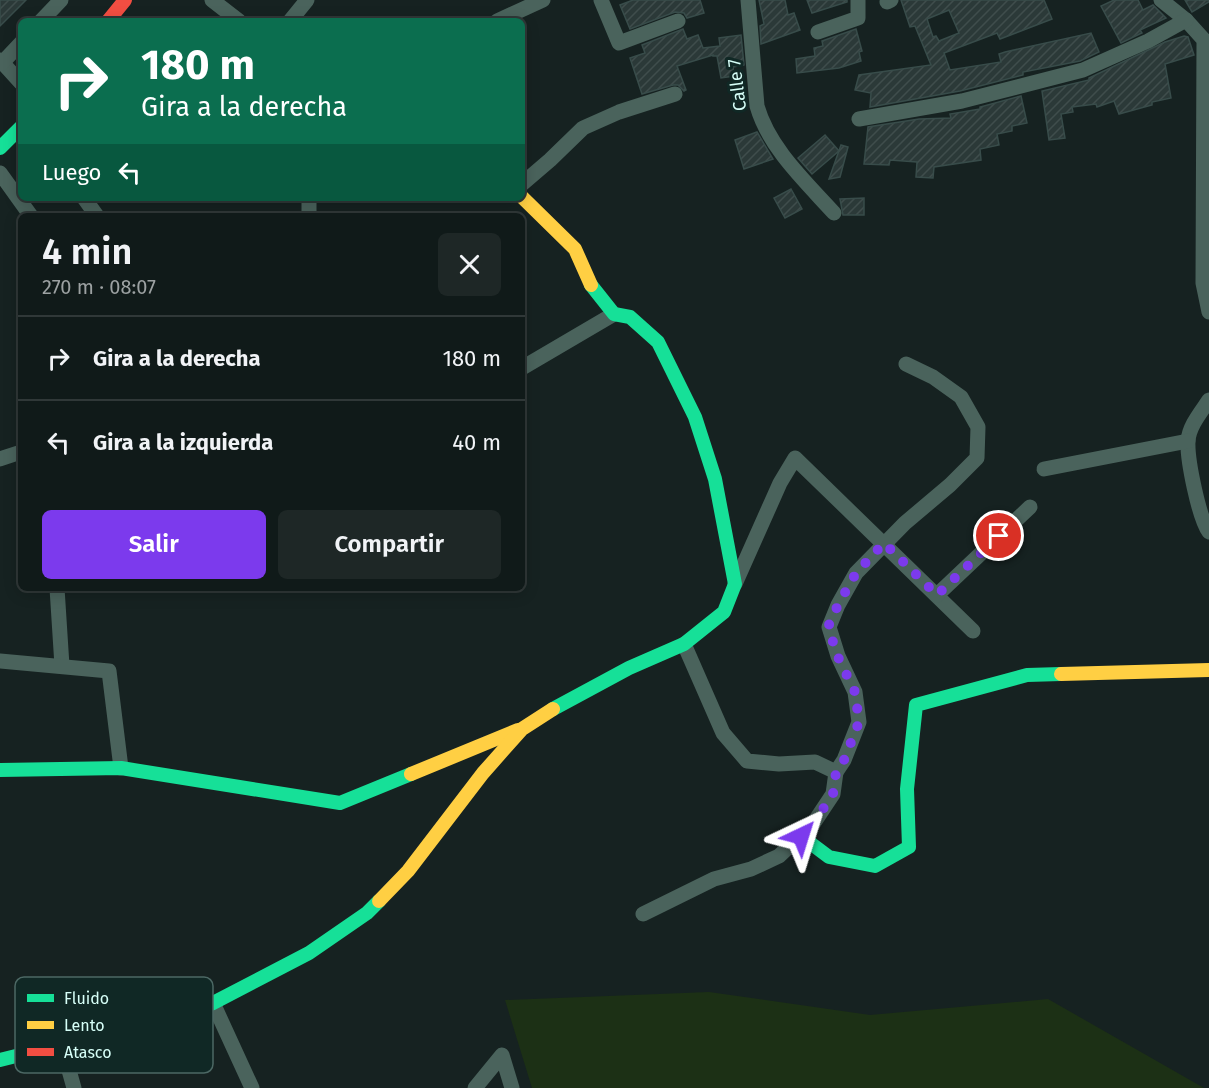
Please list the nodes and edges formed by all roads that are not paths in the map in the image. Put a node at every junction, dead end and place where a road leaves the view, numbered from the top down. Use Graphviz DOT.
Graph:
graph roads {
  1 [pos="61,0"];
  2 [pos="125,0"];
  3 [pos="212,0"];
  4 [pos="306,0"];
  5 [pos="543,0"];
  6 [pos="601,0"];
  7 [pos="748,0"];
  8 [pos="858,0"];
  9 [pos="1161,0"];
  10 [pos="44,18"];
  11 [pos="110,18"];
  12 [pos="235,18"];
  13 [pos="292,18"];
  14 [pos="504,18"];
  15 [pos="678,21"];
  16 [pos="1188,22"];
  17 [pos="818,32"];
  18 [pos="1207,40"];
  19 [pos="18,46"];
  20 [pos="1,62"];
  21 [pos="18,80"];
  22 [pos="675,94"];
  23 [pos="859,119"];
  24 [pos="18,130"];
  25 [pos="0,148"];
  26 [pos="0,173"];
  27 [pos="525,181"];
  28 [pos="18,198"];
  29 [pos="525,200"];
  30 [pos="834,213"];
  31 [pos="1209,312"];
  32 [pos="614,314"];
  33 [pos="906,364"];
  34 [pos="525,366"];
  35 [pos="1209,400"];
  36 [pos="1188,441"];
  37 [pos="18,453"];
  38 [pos="0,459"];
  39 [pos="1044,468"];
  40 [pos="1202,482"];
  41 [pos="1030,507"];
  42 [pos="1209,532"];
  43 [pos="884,543"];
  44 [pos="735,584"];
  45 [pos="57,591"];
  46 [pos="937,595"];
  47 [pos="973,631"];
  48 [pos="684,644"];
  49 [pos="0,661"];
  50 [pos="62,666"];
  51 [pos="1209,670"];
  52 [pos="522,729"];
  53 [pos="121,768"];
  54 [pos="0,770"];
  55 [pos="836,772"];
  56 [pos="801,836"];
  57 [pos="644,914"];
  58 [pos="213,1003"];
  59 [pos="15,1056"];
  60 [pos="0,1060"];
  61 [pos="70,1073"];
  62 [pos="74,1088"];
  63 [pos="252,1088"];
  64 [pos="475,1088"];
  65 [pos="512,1088"];
  1 -- 10 [label="street"];
  2 -- 11 [label="street"];
  3 -- 12 [label="street"];
  4 -- 13 [label="street"];
  5 -- 14 [label="street"];
  6 -- 15 [label="street"];
  7 -- 30 [label="street, Calle 7"];
  8 -- 17 [label="street"];
  9 -- 16 [label="street"];
  16 -- 18 [label="street"];
  16 -- 23 [label="street"];
  18 -- 31 [label="street"];
  19 -- 20 [label="street"];
  20 -- 21 [label="street"];
  22 -- 27 [label="street"];
  24 -- 25 [label="street"];
  26 -- 28 [label="street"];
  29 -- 32 [label="street"];
  32 -- 34 [label="street"];
  32 -- 44 [label="street"];
  33 -- 43 [label="street"];
  35 -- 36 [label="street"];
  36 -- 39 [label="street"];
  36 -- 40 [label="street"];
  37 -- 38 [label="street"];
  40 -- 42 [label="street"];
  41 -- 46 [label="street"];
  43 -- 44 [label="street"];
  43 -- 46 [label="street"];
  43 -- 55 [label="street"];
  44 -- 48 [label="street"];
  45 -- 50 [label="street"];
  46 -- 47 [label="street"];
  48 -- 52 [label="street"];
  48 -- 55 [label="street"];
  49 -- 50 [label="street"];
  50 -- 53 [label="street"];
  51 -- 56 [label="street"];
  52 -- 53 [label="street"];
  52 -- 58 [label="street"];
  53 -- 54 [label="street"];
  55 -- 56 [label="street"];
  56 -- 57 [label="street"];
  58 -- 63 [label="street"];
  59 -- 60 [label="street"];
  61 -- 62 [label="street"];
  64 -- 65 [label="street"];
}
